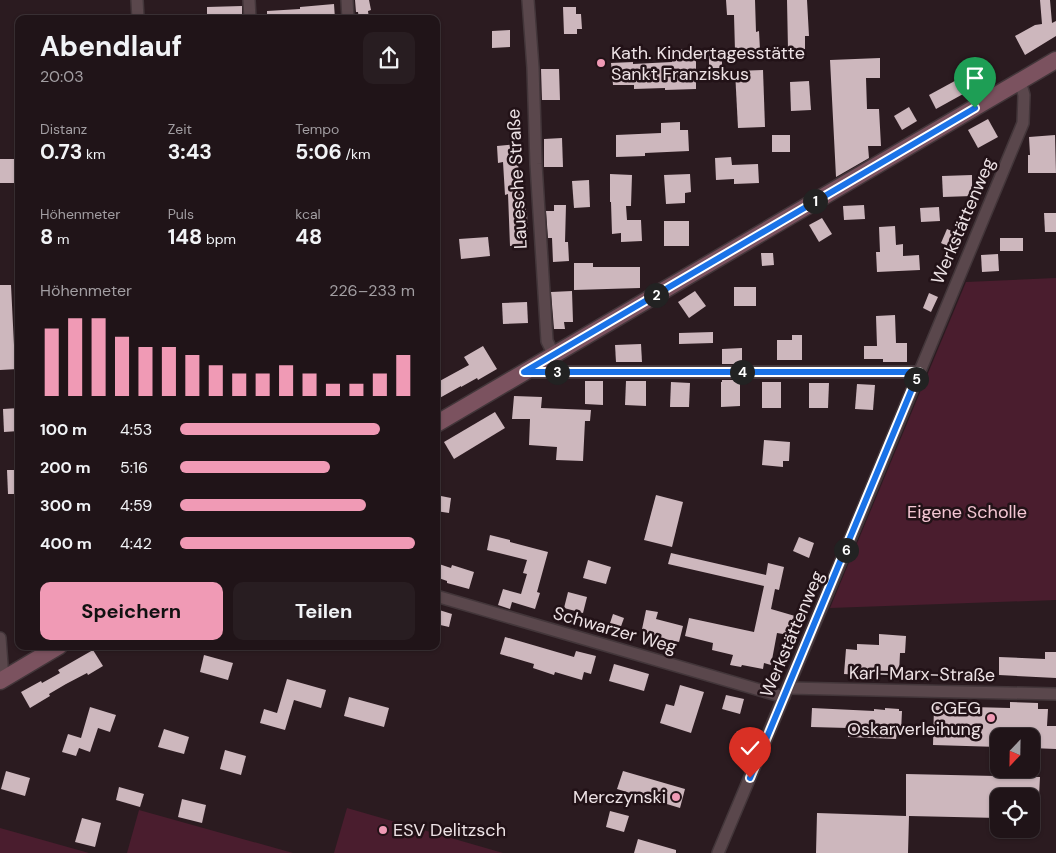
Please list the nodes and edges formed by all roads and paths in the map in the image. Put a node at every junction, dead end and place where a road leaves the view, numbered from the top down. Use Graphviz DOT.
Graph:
graph roads {
  1 [pos="137,0"];
  2 [pos="249,0"];
  3 [pos="347,0"];
  4 [pos="528,0"];
  5 [pos="138,15"];
  6 [pos="250,15"];
  7 [pos="348,15"];
  8 [pos="1056,60"];
  9 [pos="1020,81"];
  10 [pos="554,354"];
  11 [pos="524,372"];
  12 [pos="919,372"];
  13 [pos="440,422"];
  14 [pos="440,597"];
  15 [pos="0,638"];
  16 [pos="52,650"];
  17 [pos="1,680"];
  18 [pos="786,693"];
  19 [pos="1056,694"];
  20 [pos="718,853"];
  1 -- 5 [label="street"];
  2 -- 6 [label="street"];
  3 -- 7 [label="street"];
  4 -- 10 [label="street, Lauesche Straße"];
  8 -- 9 [label="street"];
  9 -- 10 [label="street"];
  9 -- 12 [label="street, Werkstättenweg"];
  10 -- 11 [label="street"];
  11 -- 12 [label="street"];
  11 -- 13 [label="street"];
  12 -- 18 [label="street, Werkstättenweg"];
  14 -- 18 [label="street, Schwarzer Weg"];
  15 -- 17 [label="street"];
  16 -- 17 [label="street"];
  18 -- 19 [label="street, Karl-Marx-Straße"];
  18 -- 20 [label="street, Werkstättenweg"];
}
